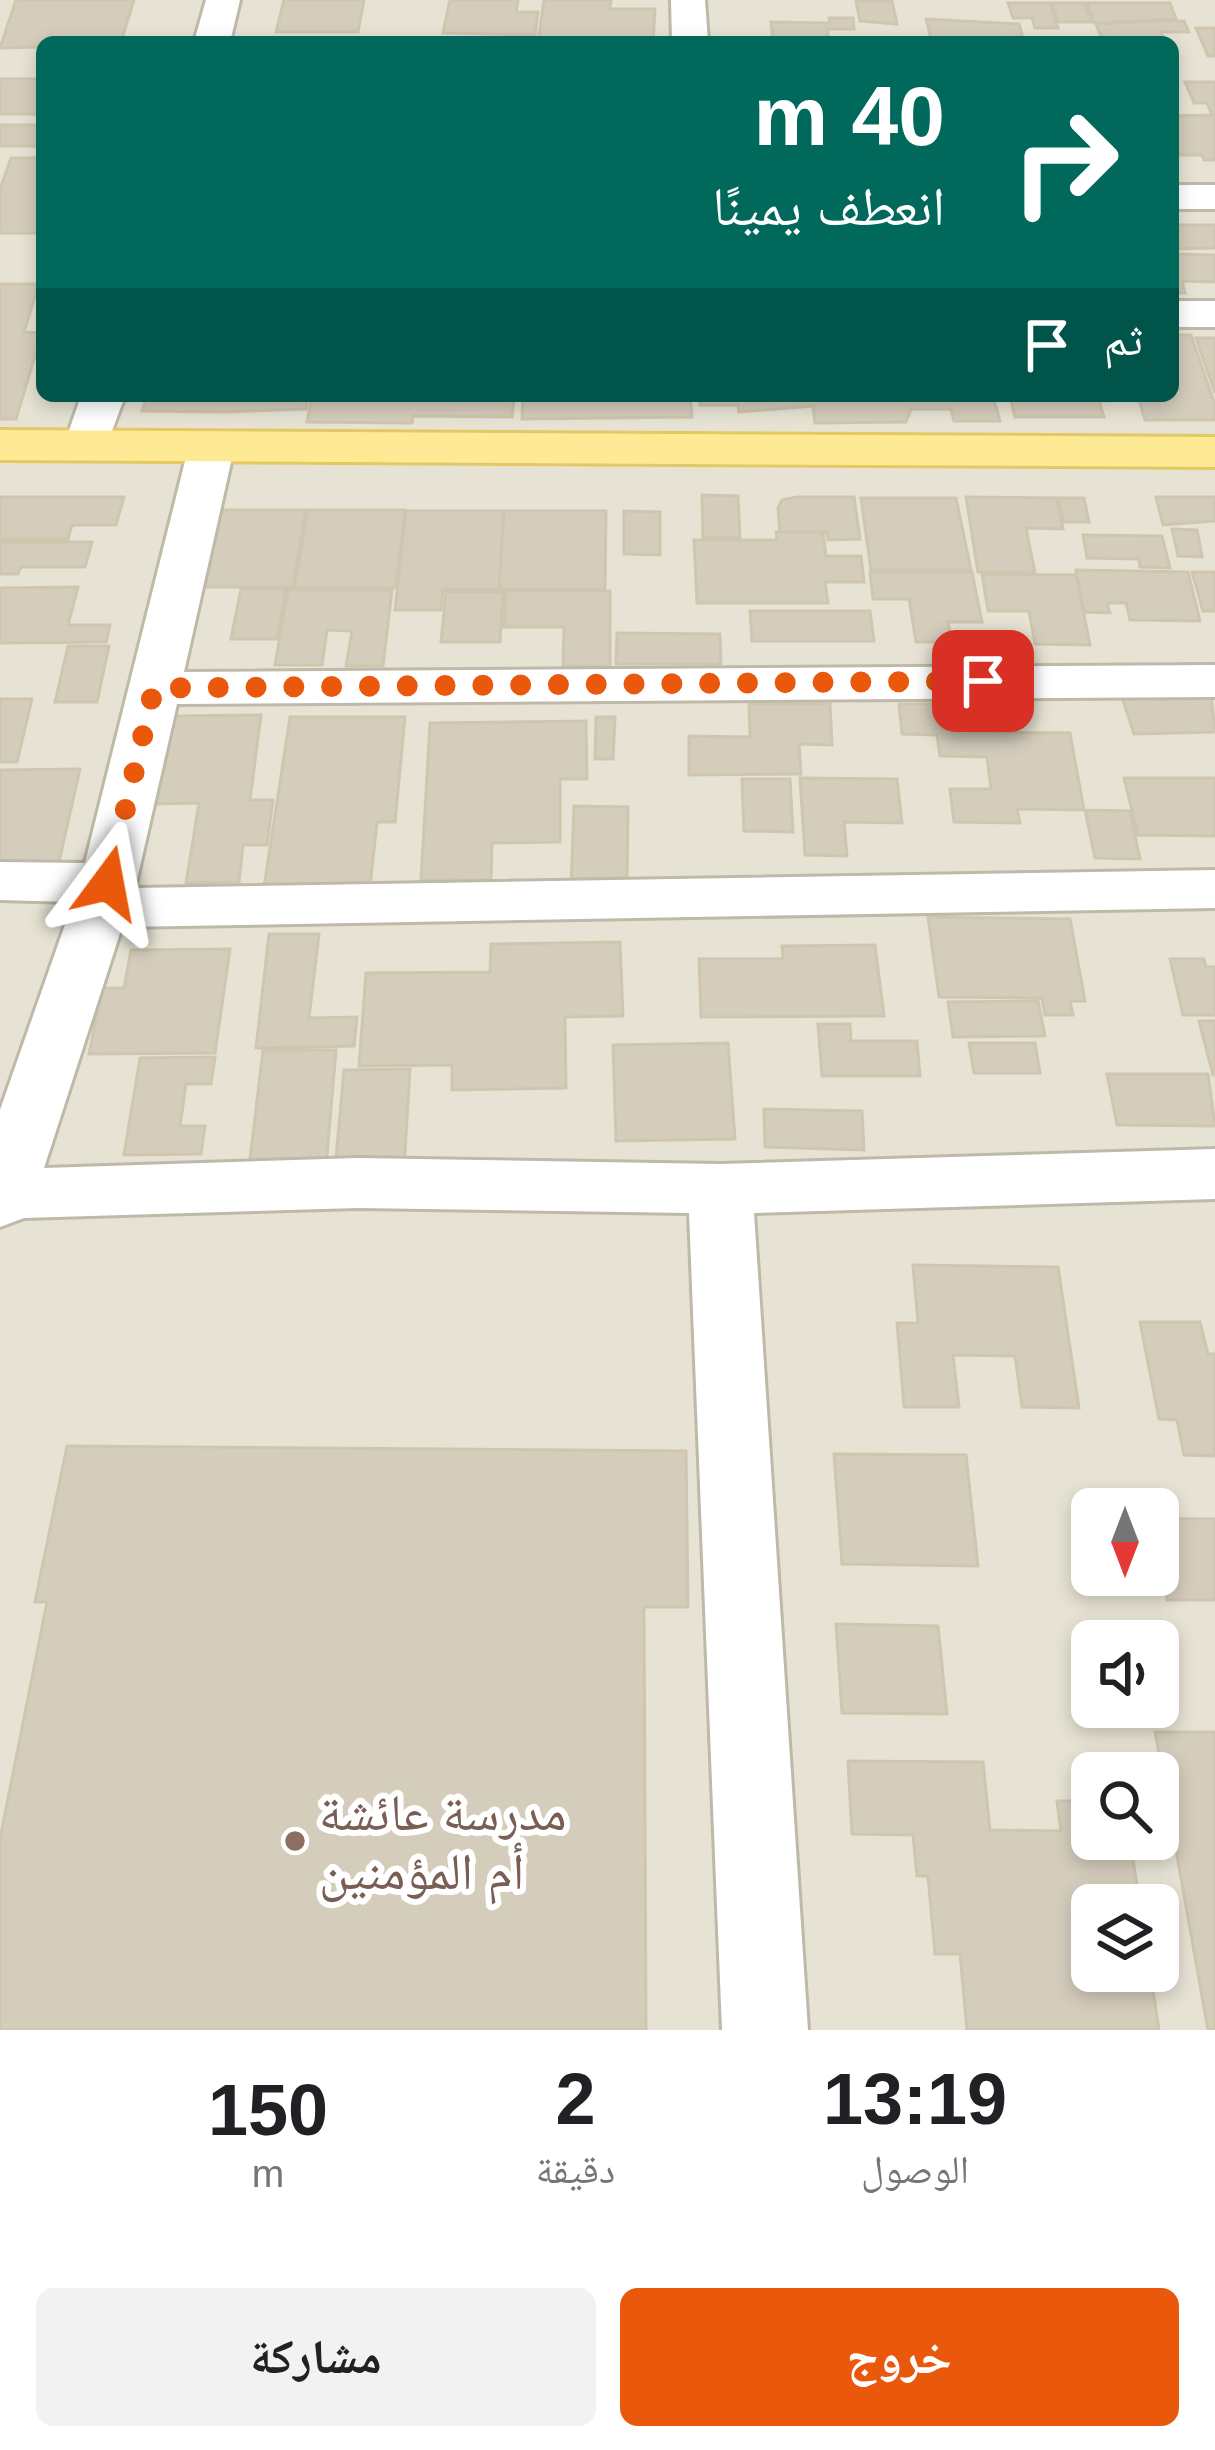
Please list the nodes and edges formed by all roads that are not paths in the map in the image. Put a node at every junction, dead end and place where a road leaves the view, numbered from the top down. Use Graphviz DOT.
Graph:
graph roads {
  1 [pos="224,0"];
  2 [pos="688,0"];
  3 [pos="214,36"];
  4 [pos="690,36"];
  5 [pos="1179,197"];
  6 [pos="1215,197"];
  7 [pos="1179,314"];
  8 [pos="1215,314"];
  9 [pos="101,402"];
  10 [pos="0,445"];
  11 [pos="87,445"];
  12 [pos="211,449"];
  13 [pos="1215,452"];
  14 [pos="1215,681"];
  15 [pos="154,688"];
  16 [pos="0,881"];
  17 [pos="1215,890"];
  18 [pos="103,896"];
  19 [pos="1215,1174"];
  20 [pos="720,1189"];
  21 [pos="2,1198"];
  22 [pos="765,2030"];
  1 -- 3 [label="street"];
  2 -- 4 [label="street"];
  5 -- 6 [label="street"];
  7 -- 8 [label="street"];
  9 -- 11 [label="street"];
  10 -- 11 [label="main road"];
  11 -- 12 [label="main road"];
  12 -- 13 [label="main road"];
  12 -- 15 [label="street"];
  14 -- 15 [label="street"];
  15 -- 18 [label="street"];
  16 -- 18 [label="street"];
  17 -- 18 [label="street"];
  18 -- 21 [label="street"];
  19 -- 20 [label="street"];
  20 -- 21 [label="street"];
  20 -- 22 [label="street"];
}
